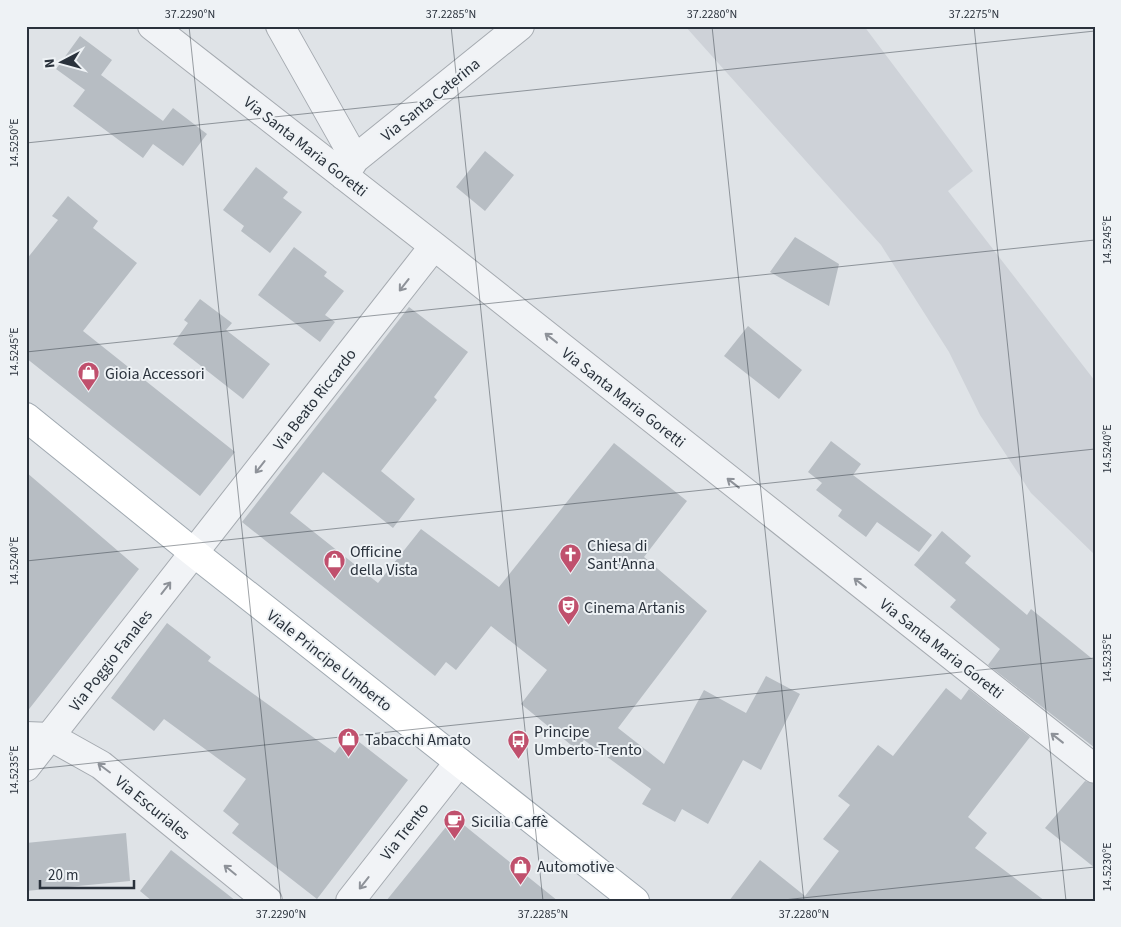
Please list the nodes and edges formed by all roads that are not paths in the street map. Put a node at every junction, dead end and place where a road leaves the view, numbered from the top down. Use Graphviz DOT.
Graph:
graph roads {
  1 [pos="152,26"];
  2 [pos="280,26"];
  3 [pos="520,26"];
  4 [pos="349,168"];
  5 [pos="434,246"];
  6 [pos="26,417"];
  7 [pos="193,552"];
  8 [pos="38,736"];
  9 [pos="459,762"];
  10 [pos="26,767"];
  11 [pos="1095,769"];
  12 [pos="268,901"];
  13 [pos="350,901"];
  14 [pos="635,901"];
  1 -- 4 [label="street, Via Santa Maria Goretti"];
  2 -- 4 [label="street"];
  3 -- 4 [label="street, Via Santa Caterina"];
  4 -- 5 [label="street, Via Santa Maria Goretti"];
  5 -- 7 [label="street, Via Beato Riccardo, one-way"];
  11 -- 5 [label="street, Via Santa Maria Goretti, one-way"];
  6 -- 7 [label="main road, Viale Principe Umberto"];
  8 -- 7 [label="street, Via Poggio Fanales, one-way"];
  7 -- 9 [label="main road, Viale Principe Umberto"];
  8 -- 10 [label="street, Via Poggio Fanales"];
  12 -- 8 [label="street, Via Escuriales, one-way"];
  9 -- 13 [label="street, Via Trento, one-way"];
  9 -- 14 [label="main road, Viale Principe Umberto"];
}
